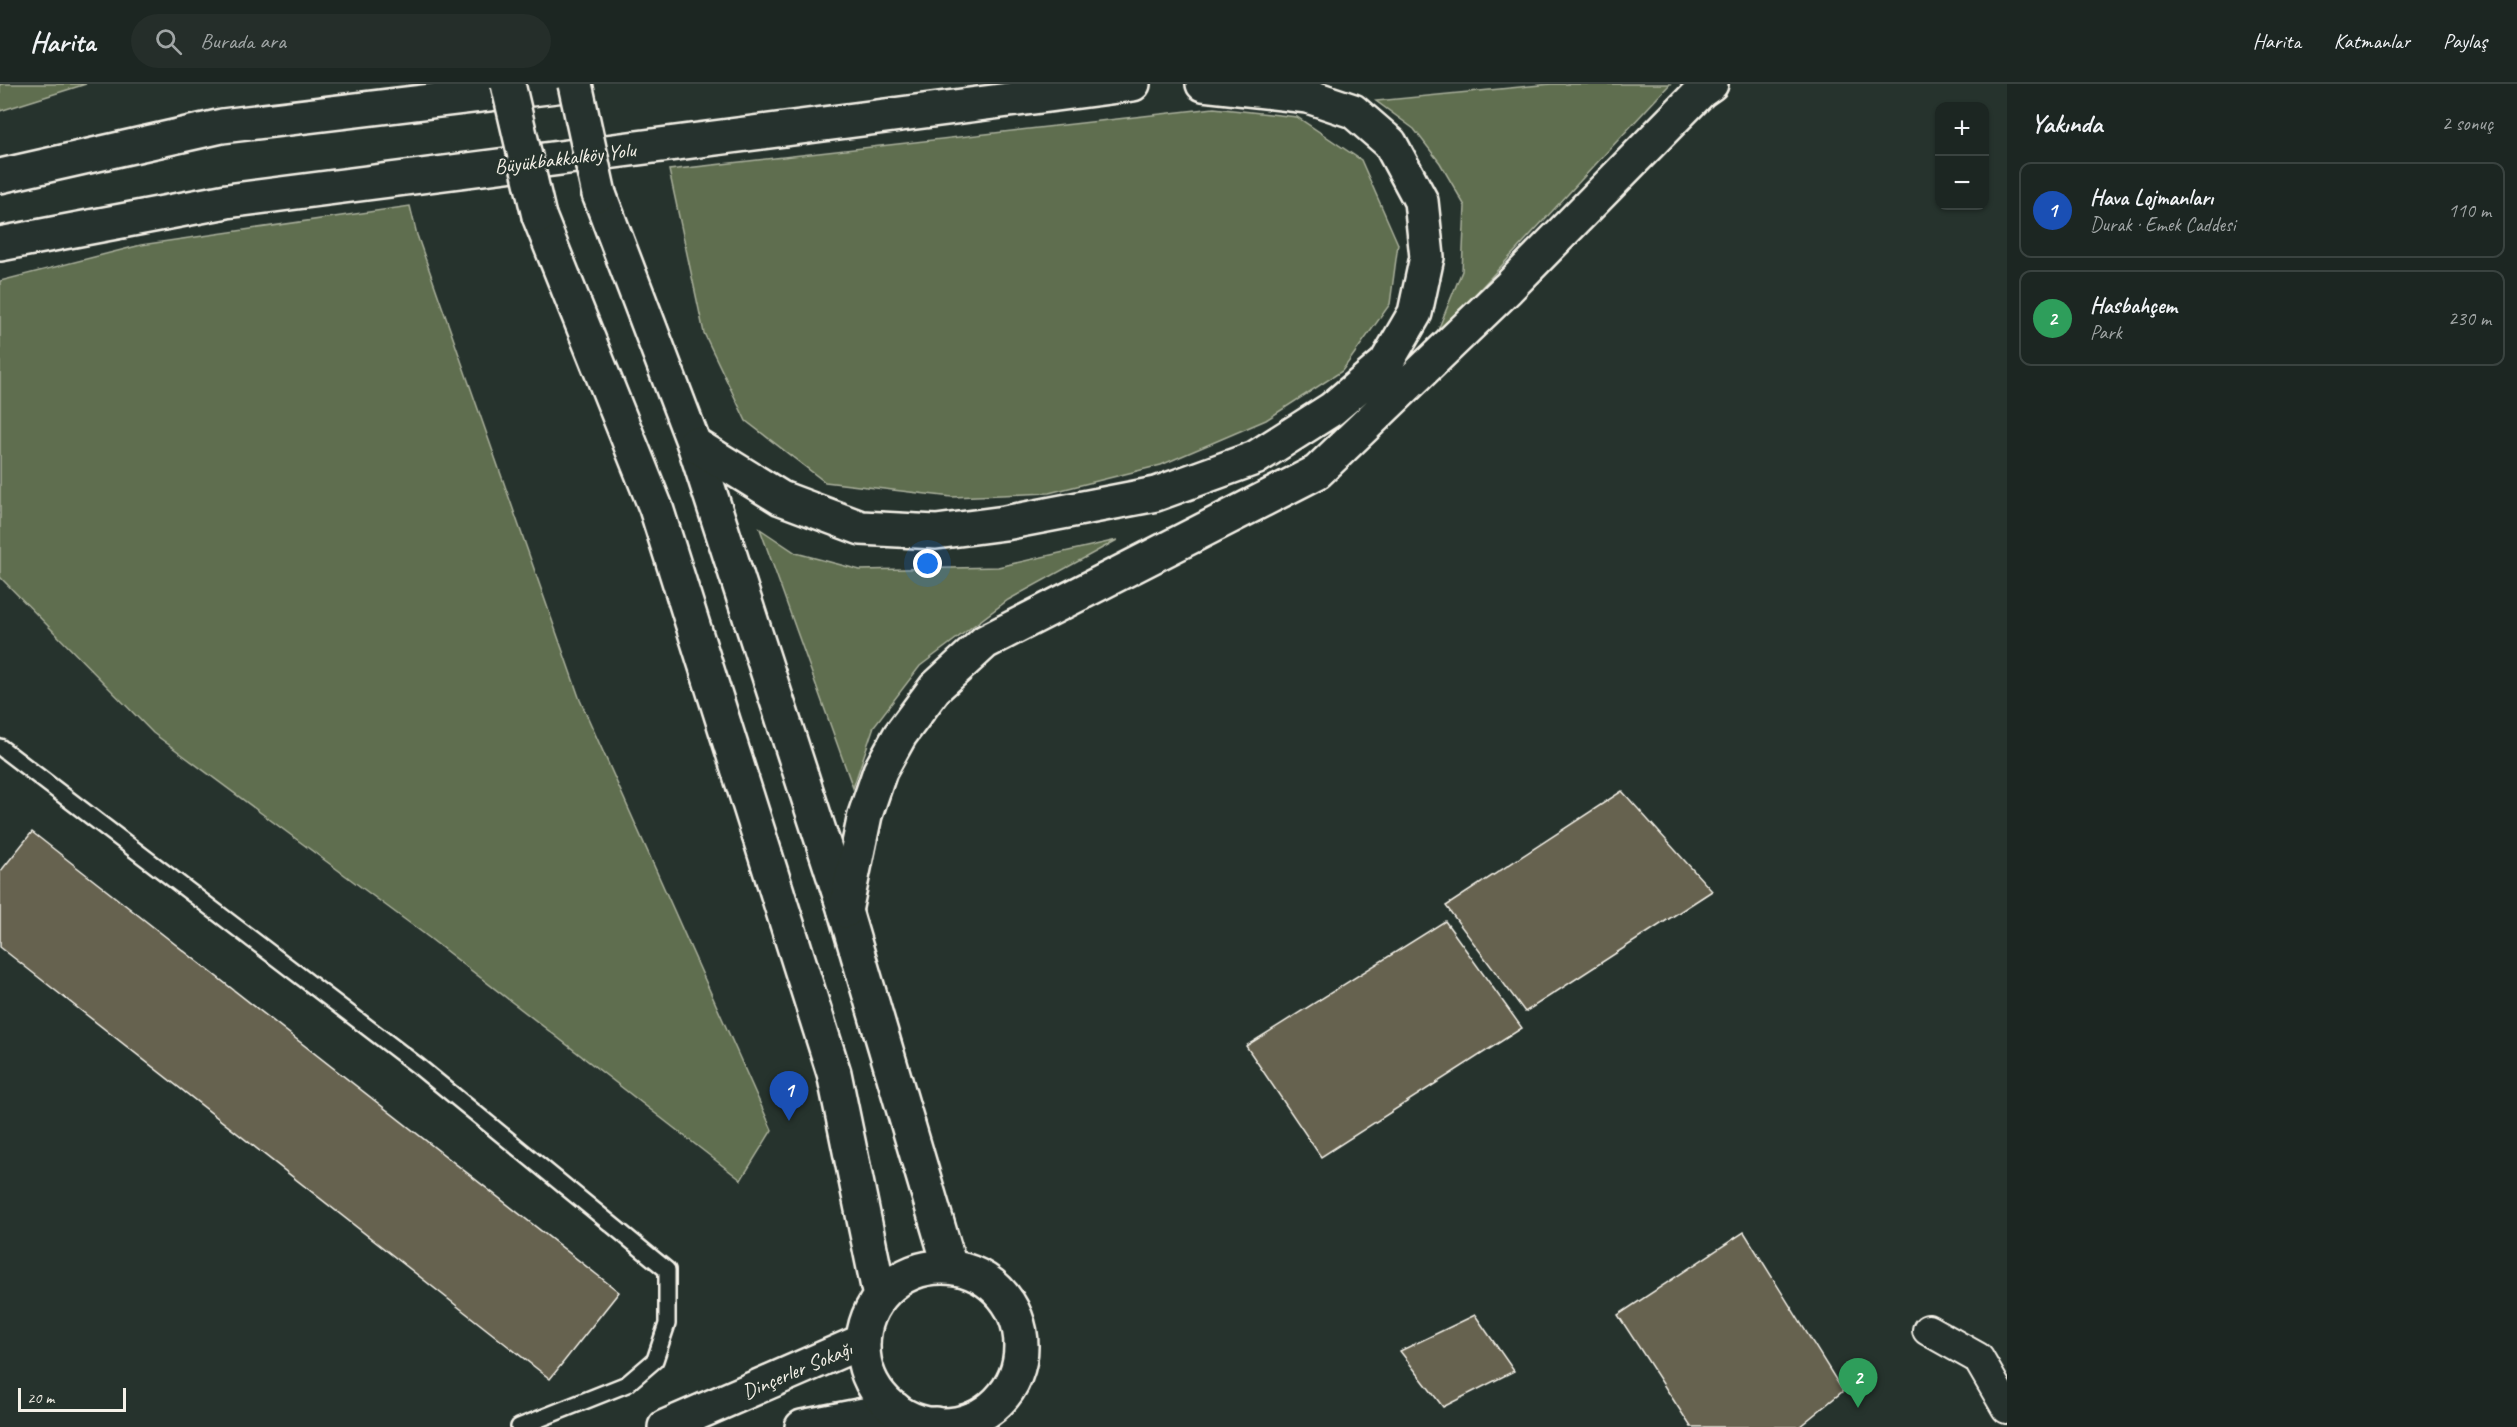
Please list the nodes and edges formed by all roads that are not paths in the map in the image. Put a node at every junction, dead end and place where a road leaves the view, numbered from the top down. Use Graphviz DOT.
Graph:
graph roads {
  1 [pos="508,84"];
  2 [pos="574,84"];
  3 [pos="1133,84"];
  4 [pos="1203,84"];
  5 [pos="1712,84"];
  6 [pos="0,176"];
  7 [pos="0,244"];
  8 [pos="694,444"];
  9 [pos="0,747"];
  10 [pos="845,911"];
  11 [pos="950,1267"];
  12 [pos="880,1297"];
  13 [pos="1928,1330"];
  14 [pos="863,1341"];
  15 [pos="2007,1408"];
  16 [pos="895,1409"];
  17 [pos="973,1423"];
  18 [pos="936,1425"];
  19 [pos="519,1427"];
  20 [pos="665,1427"];
  21 [pos="802,1427"];
  1 -- 12 [label="main road, bridge"];
  2 -- 6 [label="main road"];
  2 -- 8 [label="main road, bridge"];
  3 -- 7 [label="main road, Büyükbakkalköy Yolu"];
  4 -- 8 [label="main road"];
  5 -- 10 [label="main road"];
  8 -- 10 [label="main road"];
  9 -- 19 [label="lane"];
  10 -- 11 [label="main road"];
  11 -- 12 [label="main road"];
  11 -- 17 [label="main road"];
  12 -- 14 [label="main road"];
  13 -- 15 [label="street"];
  14 -- 16 [label="main road"];
  14 -- 20 [label="main road, Dinçerler Sokağı"];
  16 -- 18 [label="main road"];
  16 -- 21 [label="main road"];
  17 -- 18 [label="main road"];
}
